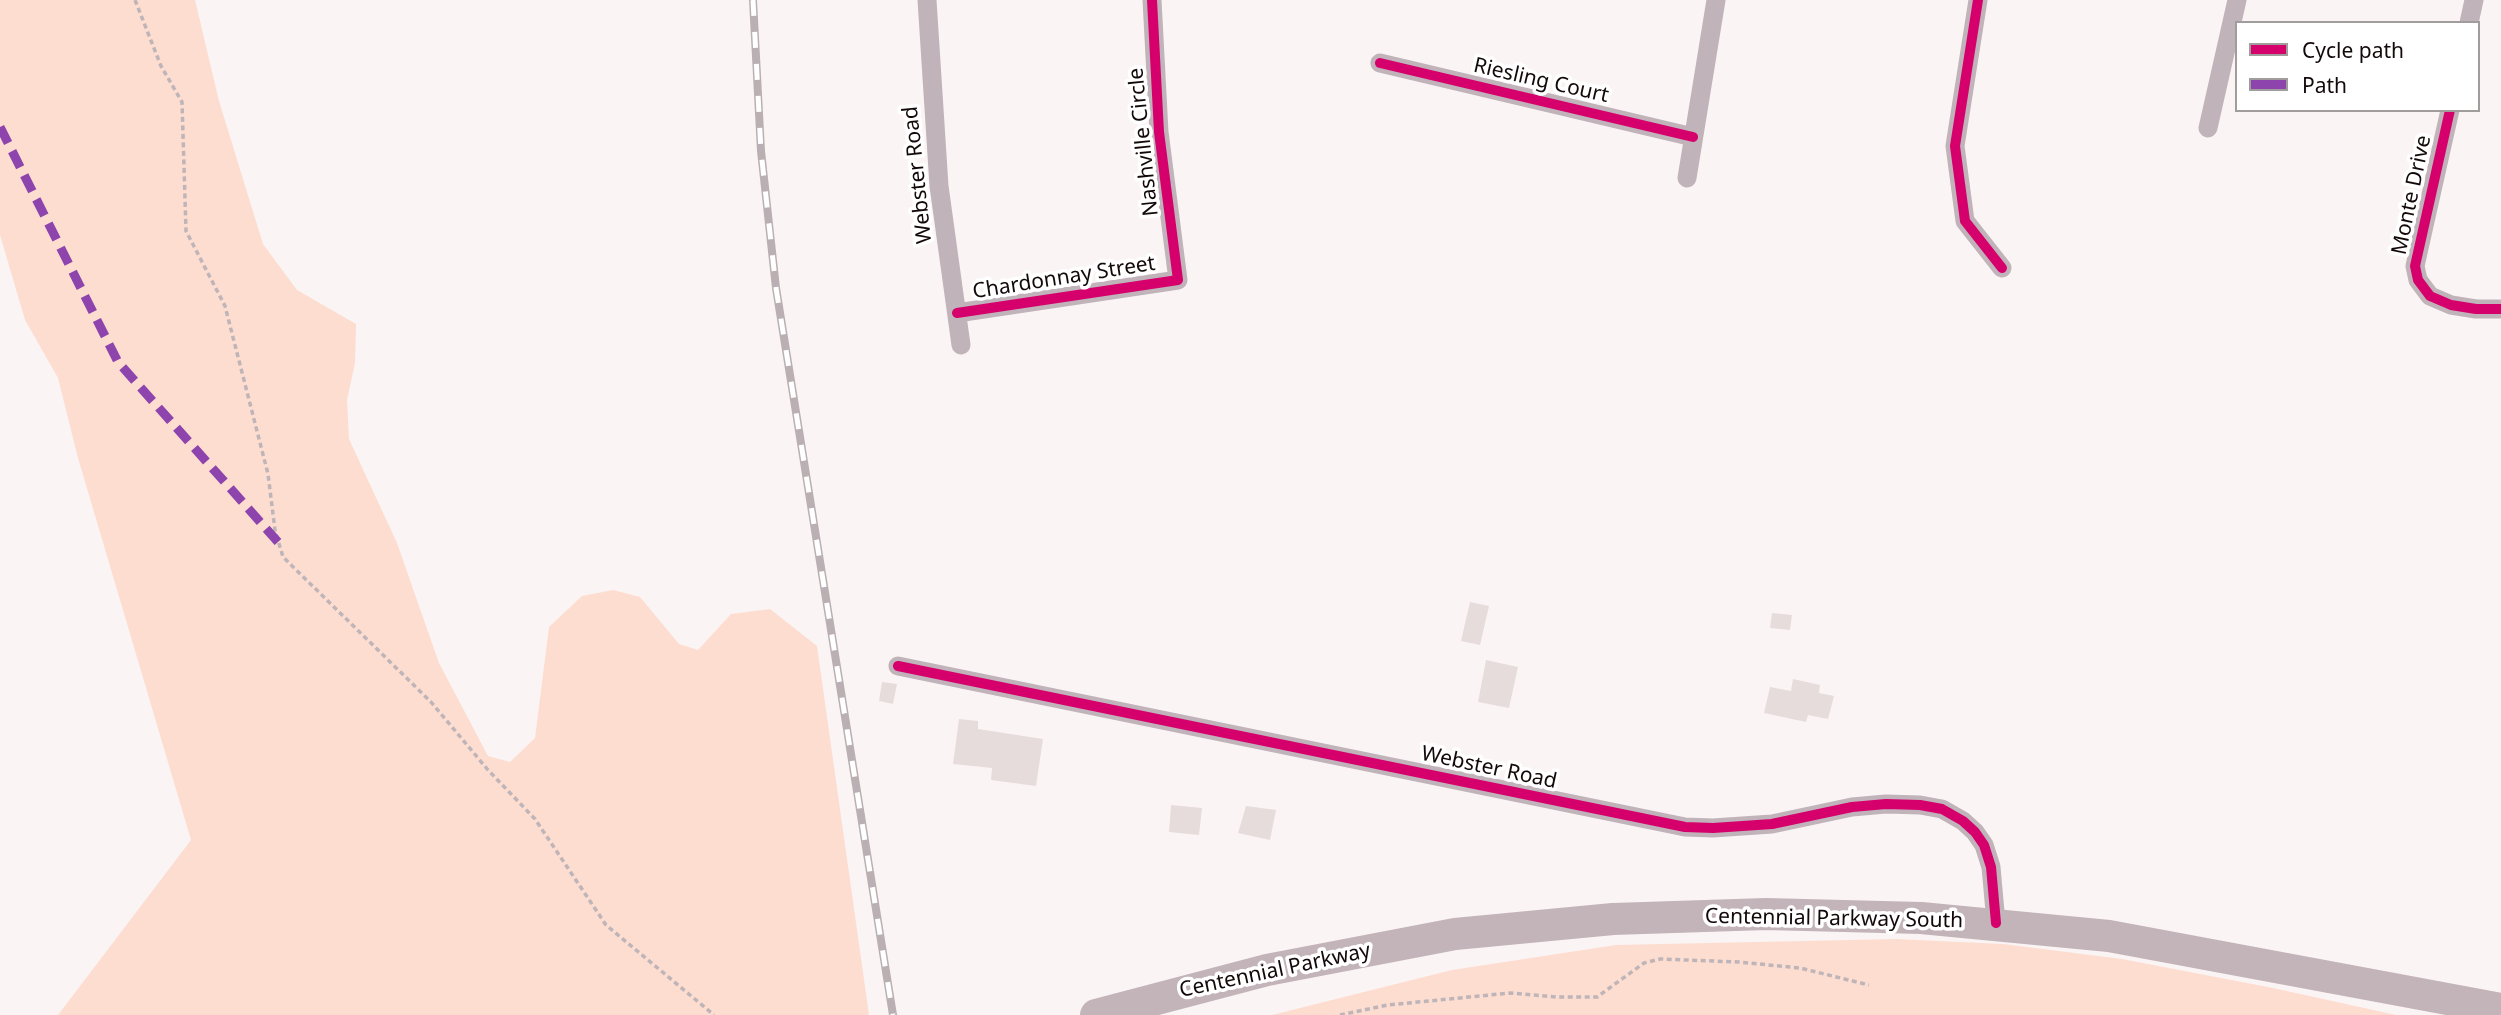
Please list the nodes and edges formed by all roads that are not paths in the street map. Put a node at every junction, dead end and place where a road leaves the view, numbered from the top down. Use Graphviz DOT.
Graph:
graph roads {
  1 [pos="927,0"];
  2 [pos="1152,0"];
  3 [pos="1716,0"];
  4 [pos="1978,0"];
  5 [pos="2237,0"];
  6 [pos="2474,0"];
  7 [pos="2469,21"];
  8 [pos="1380,63"];
  9 [pos="2450,112"];
  10 [pos="2208,128"];
  11 [pos="1693,136"];
  12 [pos="1687,178"];
  13 [pos="2003,268"];
  14 [pos="1178,280"];
  15 [pos="2501,309"];
  16 [pos="957,313"];
  17 [pos="961,345"];
  18 [pos="898,666"];
  19 [pos="1996,923"];
  20 [pos="1455,934"];
  21 [pos="2501,1009"];
  22 [pos="1096,1015"];
  1 -- 16 [label="street, Webster Road"];
  2 -- 14 [label="street, Nashville Circle"];
  3 -- 11 [label="street"];
  4 -- 13 [label="street"];
  5 -- 10 [label="street"];
  6 -- 7 [label="street"];
  8 -- 11 [label="street, Riesling Court"];
  9 -- 15 [label="street, Monte Drive"];
  11 -- 12 [label="street"];
  14 -- 16 [label="street, Chardonnay Street"];
  16 -- 17 [label="street, Webster Road"];
  18 -- 19 [label="street, Webster Road"];
  19 -- 20 [label="main road, Centennial Parkway South"];
  19 -- 21 [label="main road, Centennial Parkway South"];
  20 -- 22 [label="main road, Centennial Parkway"];
}
